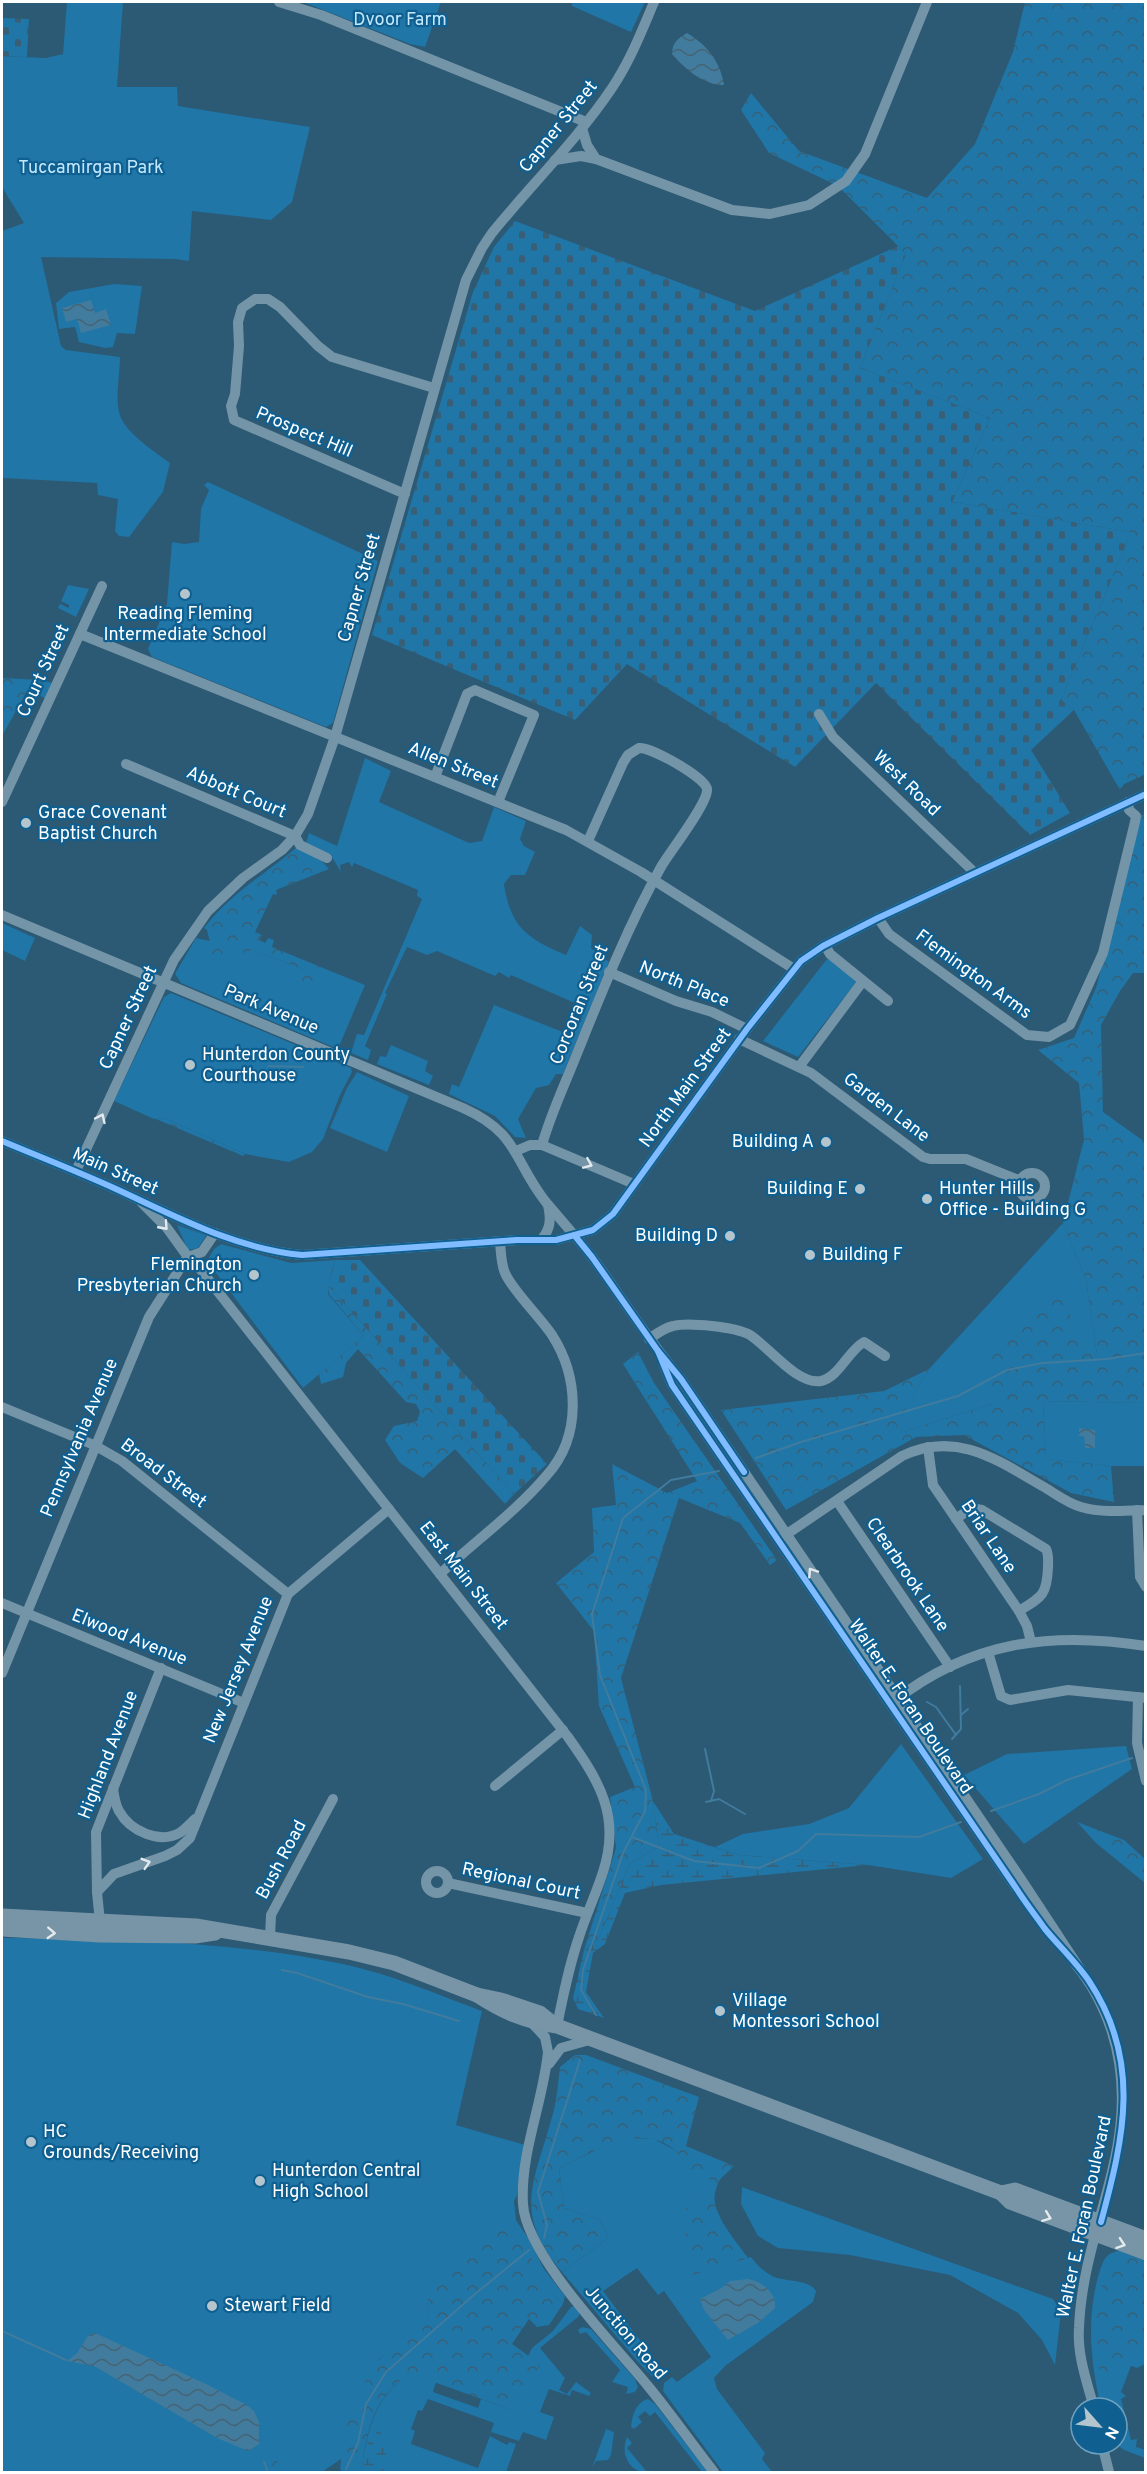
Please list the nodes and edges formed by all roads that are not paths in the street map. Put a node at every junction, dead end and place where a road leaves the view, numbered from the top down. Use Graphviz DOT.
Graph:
graph roads {
  1 [pos="279,2"];
  2 [pos="654,2"];
  3 [pos="927,2"];
  4 [pos="584,125"];
  5 [pos="596,159"];
  6 [pos="554,160"];
  7 [pos="434,388"];
  8 [pos="405,494"];
  9 [pos="102,586"];
  10 [pos="80,634"];
  11 [pos="819,714"];
  12 [pos="335,737"];
  13 [pos="126,764"];
  14 [pos="435,777"];
  15 [pos="1146,794"];
  16 [pos="2,802"];
  17 [pos="498,802"];
  18 [pos="1128,802"];
  19 [pos="295,836"];
  20 [pos="588,842"];
  21 [pos="327,858"];
  22 [pos="975,873"];
  23 [pos="654,881"];
  24 [pos="2,915"];
  25 [pos="878,918"];
  26 [pos="825,945"];
  27 [pos="794,969"];
  28 [pos="609,972"];
  29 [pos="863,981"];
  30 [pos="164,984"];
  31 [pos="888,1001"];
  32 [pos="747,1029"];
  33 [pos="739,1039"];
  34 [pos="799,1066"];
  35 [pos="2,1141"];
  36 [pos="542,1145"];
  37 [pos="516,1151"];
  38 [pos="76,1171"];
  39 [pos="1021,1181"];
  40 [pos="634,1184"];
  41 [pos="137,1198"];
  42 [pos="548,1204"];
  43 [pos="215,1233"];
  44 [pos="574,1236"];
  45 [pos="541,1240"];
  46 [pos="500,1242"];
  47 [pos="188,1257"];
  48 [pos="649,1339"];
  49 [pos="885,1356"];
  50 [pos="2,1407"];
  51 [pos="94,1445"];
  52 [pos="928,1447"];
  53 [pos="837,1501"];
  54 [pos="389,1509"];
  55 [pos="1141,1510"];
  56 [pos="956,1519"];
  57 [pos="782,1537"];
  58 [pos="1143,1558"];
  59 [pos="440,1574"];
  60 [pos="1146,1587"];
  61 [pos="288,1594"];
  62 [pos="2,1603"];
  63 [pos="1018,1611"];
  64 [pos="26,1613"];
  65 [pos="1031,1642"];
  66 [pos="1146,1646"];
  67 [pos="988,1652"];
  68 [pos="950,1667"];
  69 [pos="161,1668"];
  70 [pos="2,1673"];
  71 [pos="1142,1697"];
  72 [pos="894,1702"];
  73 [pos="244,1703"];
  74 [pos="563,1730"];
  75 [pos="1146,1781"];
  76 [pos="495,1786"];
  77 [pos="113,1787"];
  78 [pos="333,1800"];
  79 [pos="200,1814"];
  80 [pos="129,1823"];
  81 [pos="96,1832"];
  82 [pos="152,1837"];
  83 [pos="96,1856"];
  84 [pos="165,1856"];
  85 [pos="122,1870"];
  86 [pos="448,1883"];
  87 [pos="97,1892"];
  88 [pos="587,1913"];
  89 [pos="2,1916"];
  90 [pos="100,1922"];
  91 [pos="2,1929"];
  92 [pos="224,1932"];
  93 [pos="270,1938"];
  94 [pos="477,1995"];
  95 [pos="532,2023"];
  96 [pos="557,2026"];
  97 [pos="593,2039"];
  98 [pos="546,2070"];
  99 [pos="1099,2229"];
  100 [pos="1146,2239"];
  101 [pos="1146,2253"];
  102 [pos="1091,2396"];
  103 [pos="1105,2456"];
  104 [pos="714,2472"];
  105 [pos="1109,2472"];
  1 -- 4 [label="street"];
  2 -- 4 [label="street, Capner Street"];
  3 -- 5 [label="street"];
  4 -- 5 [label="street"];
  4 -- 6 [label="street, Capner Street"];
  5 -- 6 [label="street"];
  6 -- 7 [label="street, Capner Street"];
  7 -- 8 [label="street, Capner Street"];
  7 -- 8 [label="street, Prospect Hill"];
  8 -- 12 [label="street, Capner Street"];
  9 -- 10 [label="street, Court Street"];
  10 -- 12 [label="street, Allen Street"];
  10 -- 16 [label="street, Court Street"];
  11 -- 22 [label="street, West Road"];
  12 -- 14 [label="street, Allen Street"];
  12 -- 19 [label="street, Capner Street"];
  13 -- 19 [label="street, Abbott Court"];
  14 -- 17 [label="street, Allen Street"];
  14 -- 17 [label="street"];
  15 -- 18 [label="street, North Main Street"];
  17 -- 20 [label="street, Allen Street"];
  18 -- 22 [label="street, North Main Street"];
  18 -- 25 [label="street, Flemington Arms"];
  19 -- 21 [label="street, Abbott Court"];
  19 -- 30 [label="street, Capner Street"];
  20 -- 23 [label="street, Allen Street"];
  20 -- 23 [label="street, Corcoran Street"];
  22 -- 25 [label="street, North Main Street"];
  23 -- 27 [label="street, Allen Street"];
  23 -- 28 [label="street, Corcoran Street"];
  24 -- 30 [label="street, Park Avenue"];
  25 -- 26 [label="street, North Main Street"];
  26 -- 27 [label="street, North Main Street"];
  26 -- 29 [label="street"];
  27 -- 32 [label="street, North Main Street"];
  28 -- 32 [label="street, North Place"];
  28 -- 36 [label="street, Corcoran Street"];
  29 -- 31 [label="street"];
  29 -- 34 [label="street"];
  30 -- 37 [label="street, Park Avenue"];
  38 -- 30 [label="street, Capner Street, one-way"];
  32 -- 33 [label="street, North Main Street"];
  33 -- 34 [label="street, Garden Lane"];
  33 -- 40 [label="street, North Main Street"];
  34 -- 39 [label="street, Garden Lane"];
  35 -- 38 [label="street, Main Street"];
  36 -- 37 [label="street"];
  36 -- 40 [label="street, one-way"];
  37 -- 42 [label="street, Park Avenue"];
  38 -- 41 [label="street, Main Street"];
  40 -- 44 [label="street, North Main Street"];
  41 -- 43 [label="street, Main Street"];
  41 -- 47 [label="street, East Main Street, one-way"];
  42 -- 44 [label="street, Park Avenue"];
  42 -- 45 [label="street"];
  43 -- 46 [label="street, North Main Street"];
  43 -- 47 [label="street, Pennsylvania Avenue"];
  44 -- 45 [label="street, North Main Street"];
  44 -- 48 [label="street, Walter E. Foran Boulevard"];
  45 -- 46 [label="street, North Main Street"];
  46 -- 59 [label="street"];
  47 -- 51 [label="street, Pennsylvania Avenue"];
  47 -- 54 [label="street, East Main Street"];
  48 -- 49 [label="street"];
  48 -- 57 [label="street, Walter E. Foran Boulevard"];
  50 -- 51 [label="street, Broad Street"];
  51 -- 61 [label="street, Broad Street"];
  51 -- 64 [label="street, Pennsylvania Avenue"];
  52 -- 53 [label="street"];
  52 -- 55 [label="street"];
  52 -- 56 [label="street, Briar Lane"];
  53 -- 57 [label="street"];
  53 -- 68 [label="street, Clearbrook Lane"];
  54 -- 59 [label="street, East Main Street"];
  54 -- 61 [label="street, New Jersey Avenue"];
  55 -- 58 [label="street"];
  56 -- 63 [label="street, Briar Lane"];
  56 -- 63 [label="street"];
  57 -- 72 [label="street, Walter E. Foran Boulevard"];
  58 -- 60 [label="street"];
  59 -- 74 [label="street, East Main Street"];
  61 -- 73 [label="street, New Jersey Avenue"];
  62 -- 64 [label="street, Elwood Avenue"];
  63 -- 65 [label="street, Briar Lane"];
  64 -- 69 [label="street, Elwood Avenue"];
  64 -- 70 [label="street, Pennsylvania Avenue"];
  65 -- 66 [label="street"];
  65 -- 67 [label="street"];
  67 -- 68 [label="street"];
  67 -- 71 [label="street"];
  68 -- 72 [label="street"];
  69 -- 73 [label="street, Elwood Avenue"];
  69 -- 77 [label="street, Highland Avenue"];
  71 -- 75 [label="street"];
  72 -- 99 [label="street, Walter E. Foran Boulevard"];
  73 -- 79 [label="street, New Jersey Avenue"];
  74 -- 76 [label="street"];
  74 -- 88 [label="street, East Main Street"];
  77 -- 80 [label="street"];
  77 -- 81 [label="street, Highland Avenue"];
  78 -- 93 [label="street, Bush Road"];
  79 -- 82 [label="street, New Jersey Avenue"];
  79 -- 84 [label="street, New Jersey Avenue"];
  80 -- 81 [label="street"];
  80 -- 82 [label="street"];
  81 -- 83 [label="street, Highland Avenue"];
  82 -- 84 [label="street"];
  83 -- 85 [label="street"];
  83 -- 87 [label="street, Highland Avenue"];
  85 -- 84 [label="street, New Jersey Avenue, one-way"];
  85 -- 87 [label="street, New Jersey Avenue"];
  86 -- 88 [label="street, Regional Court"];
  87 -- 90 [label="street"];
  88 -- 96 [label="street, East Main Street"];
  89 -- 90 [label="highway"];
  90 -- 92 [label="highway"];
  91 -- 92 [label="highway, one-way"];
  92 -- 93 [label="highway"];
  93 -- 94 [label="highway"];
  94 -- 95 [label="highway"];
  94 -- 96 [label="highway"];
  95 -- 96 [label="highway"];
  95 -- 98 [label="street"];
  96 -- 97 [label="highway"];
  97 -- 98 [label="street"];
  97 -- 99 [label="highway"];
  98 -- 104 [label="street, Junction Road"];
  99 -- 100 [label="highway"];
  99 -- 101 [label="highway, one-way"];
  99 -- 102 [label="street, Walter E. Foran Boulevard"];
  103 -- 105 [label="street"];
}
